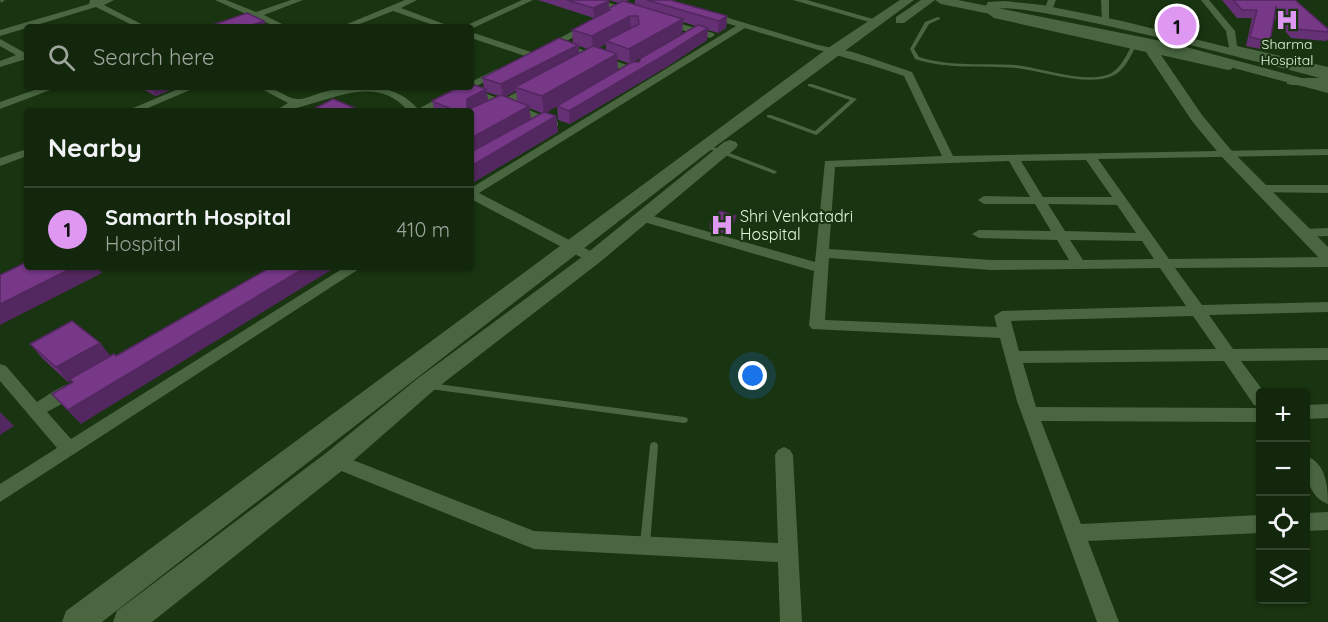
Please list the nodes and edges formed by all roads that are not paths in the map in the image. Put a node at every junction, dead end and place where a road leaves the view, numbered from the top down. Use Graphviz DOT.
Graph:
graph roads {
  1 [pos="110,0"];
  2 [pos="219,0"];
  3 [pos="299,0"];
  4 [pos="413,0"];
  5 [pos="529,0"];
  6 [pos="592,0"];
  7 [pos="640,0"];
  8 [pos="797,0"];
  9 [pos="908,0"];
  10 [pos="941,0"];
  11 [pos="973,0"];
  12 [pos="1105,0"];
  13 [pos="1205,0"];
  14 [pos="93,2"];
  15 [pos="1050,5"];
  16 [pos="991,7"];
  17 [pos="393,8"];
  18 [pos="622,9"];
  19 [pos="934,9"];
  20 [pos="701,12"];
  21 [pos="257,15"];
  22 [pos="643,15"];
  23 [pos="654,18"];
  24 [pos="876,21"];
  25 [pos="1106,21"];
  26 [pos="27,24"];
  27 [pos="137,24"];
  28 [pos="232,24"];
  29 [pos="277,24"];
  30 [pos="352,24"];
  31 [pos="439,24"];
  32 [pos="474,24"];
  33 [pos="24,25"];
  34 [pos="744,25"];
  35 [pos="696,31"];
  36 [pos="0,33"];
  37 [pos="474,36"];
  38 [pos="721,39"];
  39 [pos="0,42"];
  40 [pos="677,42"];
  41 [pos="556,43"];
  42 [pos="1146,43"];
  43 [pos="1234,49"];
  44 [pos="603,51"];
  45 [pos="842,53"];
  46 [pos="531,55"];
  47 [pos="24,56"];
  48 [pos="24,57"];
  49 [pos="588,59"];
  50 [pos="521,60"];
  51 [pos="0,64"];
  52 [pos="511,65"];
  53 [pos="1328,70"];
  54 [pos="1328,75"];
  55 [pos="656,79"];
  56 [pos="543,82"];
  57 [pos="1328,82"];
  58 [pos="474,84"];
  59 [pos="810,85"];
  60 [pos="1328,89"];
  61 [pos="45,90"];
  62 [pos="184,90"];
  63 [pos="269,90"];
  64 [pos="327,90"];
  65 [pos="374,90"];
  66 [pos="374,90"];
  67 [pos="462,90"];
  68 [pos="474,90"];
  69 [pos="311,97"];
  70 [pos="296,103"];
  71 [pos="503,104"];
  72 [pos="0,106"];
  73 [pos="139,108"];
  74 [pos="286,108"];
  75 [pos="412,108"];
  76 [pos="427,108"];
  77 [pos="769,116"];
  78 [pos="474,120"];
  79 [pos="572,131"];
  80 [pos="714,149"];
  81 [pos="1328,152"];
  82 [pos="24,153"];
  83 [pos="1226,153"];
  84 [pos="1090,157"];
  85 [pos="1013,158"];
  86 [pos="949,159"];
  87 [pos="0,162"];
  88 [pos="774,172"];
  89 [pos="1260,189"];
  90 [pos="1328,189"];
  91 [pos="474,192"];
  92 [pos="474,196"];
  93 [pos="984,200"];
  94 [pos="1038,200"];
  95 [pos="1121,201"];
  96 [pos="642,217"];
  97 [pos="1328,232"];
  98 [pos="1303,233"];
  99 [pos="979,234"];
  100 [pos="1062,236"];
  101 [pos="1146,237"];
  102 [pos="573,247"];
  103 [pos="822,253"];
  104 [pos="1328,257"];
  105 [pos="593,258"];
  106 [pos="1328,262"];
  107 [pos="1079,265"];
  108 [pos="1166,266"];
  109 [pos="821,268"];
  110 [pos="350,270"];
  111 [pos="1328,307"];
  112 [pos="1198,312"];
  113 [pos="1005,333"];
  114 [pos="1328,354"];
  115 [pos="1230,356"];
  116 [pos="1012,357"];
  117 [pos="0,370"];
  118 [pos="86,382"];
  119 [pos="425,385"];
  120 [pos="1256,394"];
  121 [pos="35,411"];
  122 [pos="1328,411"];
  123 [pos="1310,412"];
  124 [pos="1030,414"];
  125 [pos="1256,415"];
  126 [pos="684,420"];
  127 [pos="654,446"];
  128 [pos="69,450"];
  129 [pos="784,454"];
  130 [pos="335,461"];
  131 [pos="1310,471"];
  132 [pos="0,494"];
  133 [pos="1328,496"];
  134 [pos="1328,521"];
  135 [pos="1310,522"];
  136 [pos="1256,524"];
  137 [pos="1075,533"];
  138 [pos="645,546"];
  139 [pos="788,553"];
  140 [pos="77,622"];
  141 [pos="128,622"];
  142 [pos="791,622"];
  143 [pos="1108,622"];
  1 -- 14 [label="street"];
  2 -- 21 [label="street"];
  3 -- 21 [label="street"];
  4 -- 17 [label="street"];
  5 -- 32 [label="street"];
  6 -- 18 [label="street"];
  7 -- 18 [label="street"];
  8 -- 24 [label="street"];
  9 -- 24 [label="main road"];
  10 -- 16 [label="main road"];
  11 -- 16 [label="main road"];
  12 -- 25 [label="street"];
  13 -- 43 [label="street"];
  14 -- 26 [label="street"];
  14 -- 27 [label="street"];
  15 -- 16 [label="street"];
  15 -- 25 [label="street"];
  16 -- 42 [label="main road"];
  17 -- 30 [label="street"];
  17 -- 31 [label="street"];
  18 -- 22 [label="street"];
  18 -- 41 [label="street"];
  19 -- 42 [label="lane"];
  19 -- 45 [label="main road"];
  20 -- 34 [label="street"];
  21 -- 28 [label="street"];
  21 -- 29 [label="street"];
  23 -- 35 [label="street"];
  24 -- 45 [label="main road"];
  25 -- 43 [label="street"];
  33 -- 36 [label="street"];
  34 -- 38 [label="street"];
  34 -- 45 [label="street"];
  35 -- 38 [label="street"];
  35 -- 40 [label="street"];
  37 -- 46 [label="street"];
  38 -- 55 [label="street"];
  39 -- 47 [label="street"];
  41 -- 46 [label="street"];
  41 -- 49 [label="street"];
  42 -- 57 [label="main road"];
  42 -- 60 [label="main road"];
  42 -- 83 [label="street"];
  43 -- 53 [label="street"];
  43 -- 54 [label="street"];
  44 -- 49 [label="street"];
  45 -- 59 [label="main road"];
  45 -- 80 [label="main road"];
  45 -- 86 [label="street"];
  46 -- 50 [label="street"];
  48 -- 51 [label="street"];
  49 -- 55 [label="street"];
  52 -- 58 [label="street"];
  55 -- 79 [label="street"];
  56 -- 71 [label="street"];
  59 -- 77 [label="main road"];
  59 -- 77 [label="lane"];
  61 -- 72 [label="street"];
  62 -- 73 [label="street"];
  63 -- 70 [label="street"];
  64 -- 69 [label="street"];
  65 -- 75 [label="street"];
  66 -- 69 [label="street"];
  67 -- 76 [label="street"];
  68 -- 71 [label="street"];
  69 -- 70 [label="street"];
  70 -- 74 [label="street"];
  71 -- 78 [label="street"];
  71 -- 79 [label="street"];
  77 -- 80 [label="main road"];
  79 -- 91 [label="street"];
  80 -- 88 [label="lane"];
  80 -- 96 [label="main road"];
  80 -- 102 [label="main road"];
  81 -- 83 [label="street"];
  82 -- 87 [label="street"];
  83 -- 84 [label="street"];
  83 -- 89 [label="street"];
  84 -- 85 [label="street"];
  84 -- 95 [label="street"];
  85 -- 86 [label="street"];
  85 -- 94 [label="street"];
  86 -- 103 [label="street"];
  89 -- 90 [label="street"];
  89 -- 98 [label="street"];
  92 -- 102 [label="street"];
  93 -- 94 [label="street"];
  94 -- 95 [label="street"];
  94 -- 100 [label="street"];
  95 -- 101 [label="street"];
  96 -- 105 [label="main road"];
  96 -- 109 [label="street"];
  97 -- 98 [label="street"];
  98 -- 104 [label="street"];
  99 -- 100 [label="street"];
  100 -- 101 [label="street"];
  100 -- 107 [label="street"];
  101 -- 108 [label="street"];
  102 -- 105 [label="street"];
  102 -- 140 [label="main road"];
  103 -- 107 [label="street"];
  103 -- 109 [label="street"];
  105 -- 119 [label="main road"];
  106 -- 108 [label="street"];
  107 -- 108 [label="street"];
  108 -- 112 [label="street"];
  109 -- 113 [label="street"];
  110 -- 128 [label="street"];
  111 -- 112 [label="street"];
  112 -- 113 [label="street"];
  112 -- 115 [label="street"];
  113 -- 116 [label="street"];
  114 -- 115 [label="street"];
  115 -- 116 [label="street"];
  115 -- 120 [label="street"];
  116 -- 124 [label="street"];
  117 -- 121 [label="street"];
  118 -- 121 [label="street"];
  119 -- 126 [label="lane"];
  119 -- 130 [label="main road"];
  121 -- 128 [label="street"];
  122 -- 123 [label="street"];
  124 -- 125 [label="street"];
  124 -- 137 [label="street"];
  127 -- 138 [label="lane"];
  128 -- 132 [label="street"];
  129 -- 139 [label="street"];
  130 -- 138 [label="street"];
  130 -- 141 [label="main road"];
  131 -- 133 [label="street"];
  134 -- 135 [label="street"];
  136 -- 137 [label="street"];
  137 -- 143 [label="street"];
  138 -- 139 [label="street"];
  139 -- 142 [label="street"];
}
